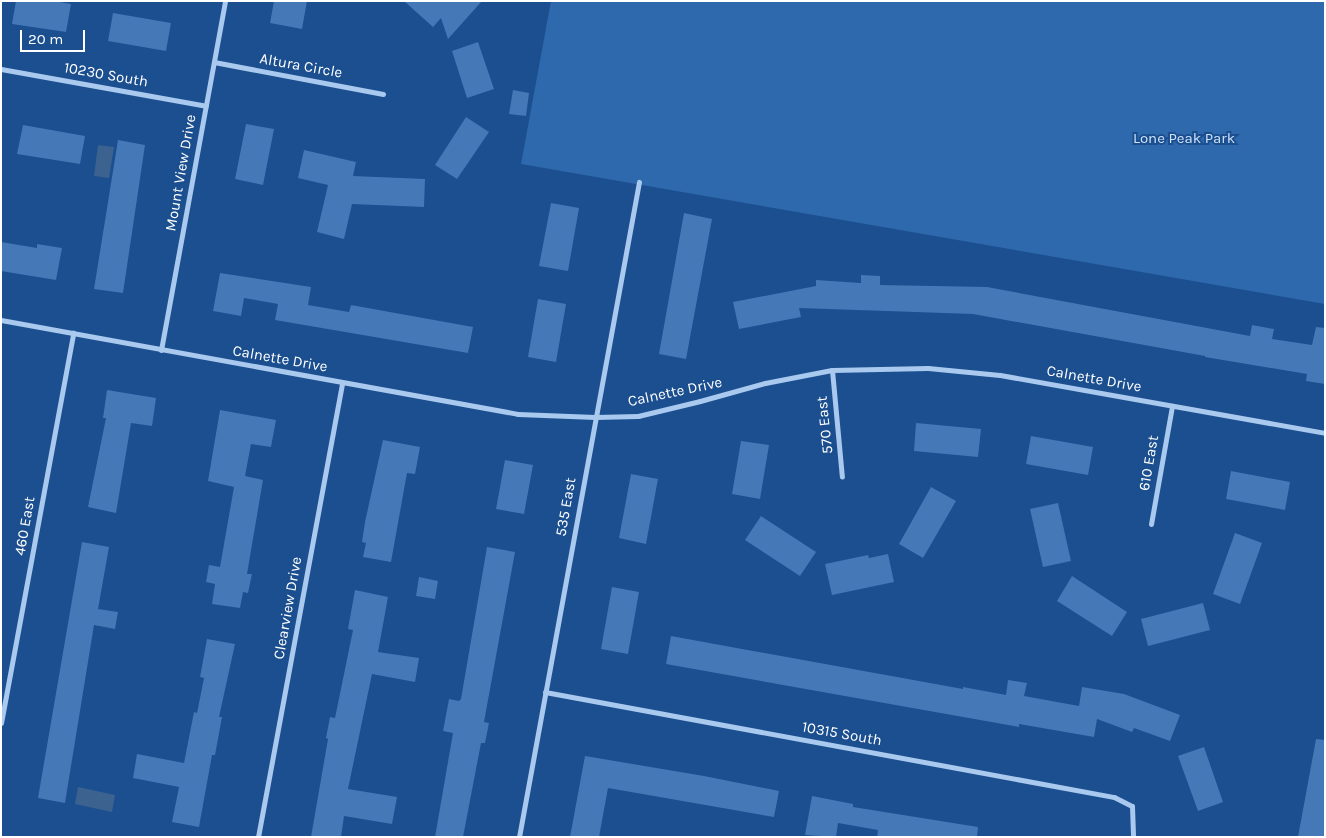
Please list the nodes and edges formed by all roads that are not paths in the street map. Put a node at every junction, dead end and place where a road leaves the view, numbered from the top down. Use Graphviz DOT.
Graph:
graph roads {
  1 [pos="225,1"];
  2 [pos="214,62"];
  3 [pos="1,68"];
  4 [pos="384,94"];
  5 [pos="206,106"];
  6 [pos="638,182"];
  7 [pos="1,320"];
  8 [pos="73,333"];
  9 [pos="162,350"];
  10 [pos="832,370"];
  11 [pos="342,383"];
  12 [pos="1172,406"];
  13 [pos="596,417"];
  14 [pos="1325,433"];
  15 [pos="842,477"];
  16 [pos="1151,524"];
  17 [pos="545,692"];
  18 [pos="1,723"];
  19 [pos="258,837"];
  20 [pos="518,837"];
  21 [pos="1133,837"];
  1 -- 2 [label="street, Mount View Drive"];
  2 -- 4 [label="street, Altura Circle"];
  2 -- 5 [label="street, Mount View Drive"];
  3 -- 5 [label="street, 10230 South"];
  5 -- 9 [label="street, Mount View Drive"];
  6 -- 13 [label="street, 535 East"];
  7 -- 8 [label="street, Calnette Drive"];
  8 -- 9 [label="street, Calnette Drive"];
  8 -- 18 [label="street, 460 East"];
  9 -- 11 [label="street, Calnette Drive"];
  10 -- 12 [label="street, Calnette Drive"];
  10 -- 13 [label="street, Calnette Drive"];
  10 -- 15 [label="street, 570 East"];
  11 -- 13 [label="street, Calnette Drive"];
  11 -- 19 [label="street, Clearview Drive"];
  12 -- 14 [label="street, Calnette Drive"];
  12 -- 16 [label="street, 610 East"];
  13 -- 17 [label="street, 535 East"];
  17 -- 20 [label="street, 535 East"];
  17 -- 21 [label="street, 10315 South"];
}
